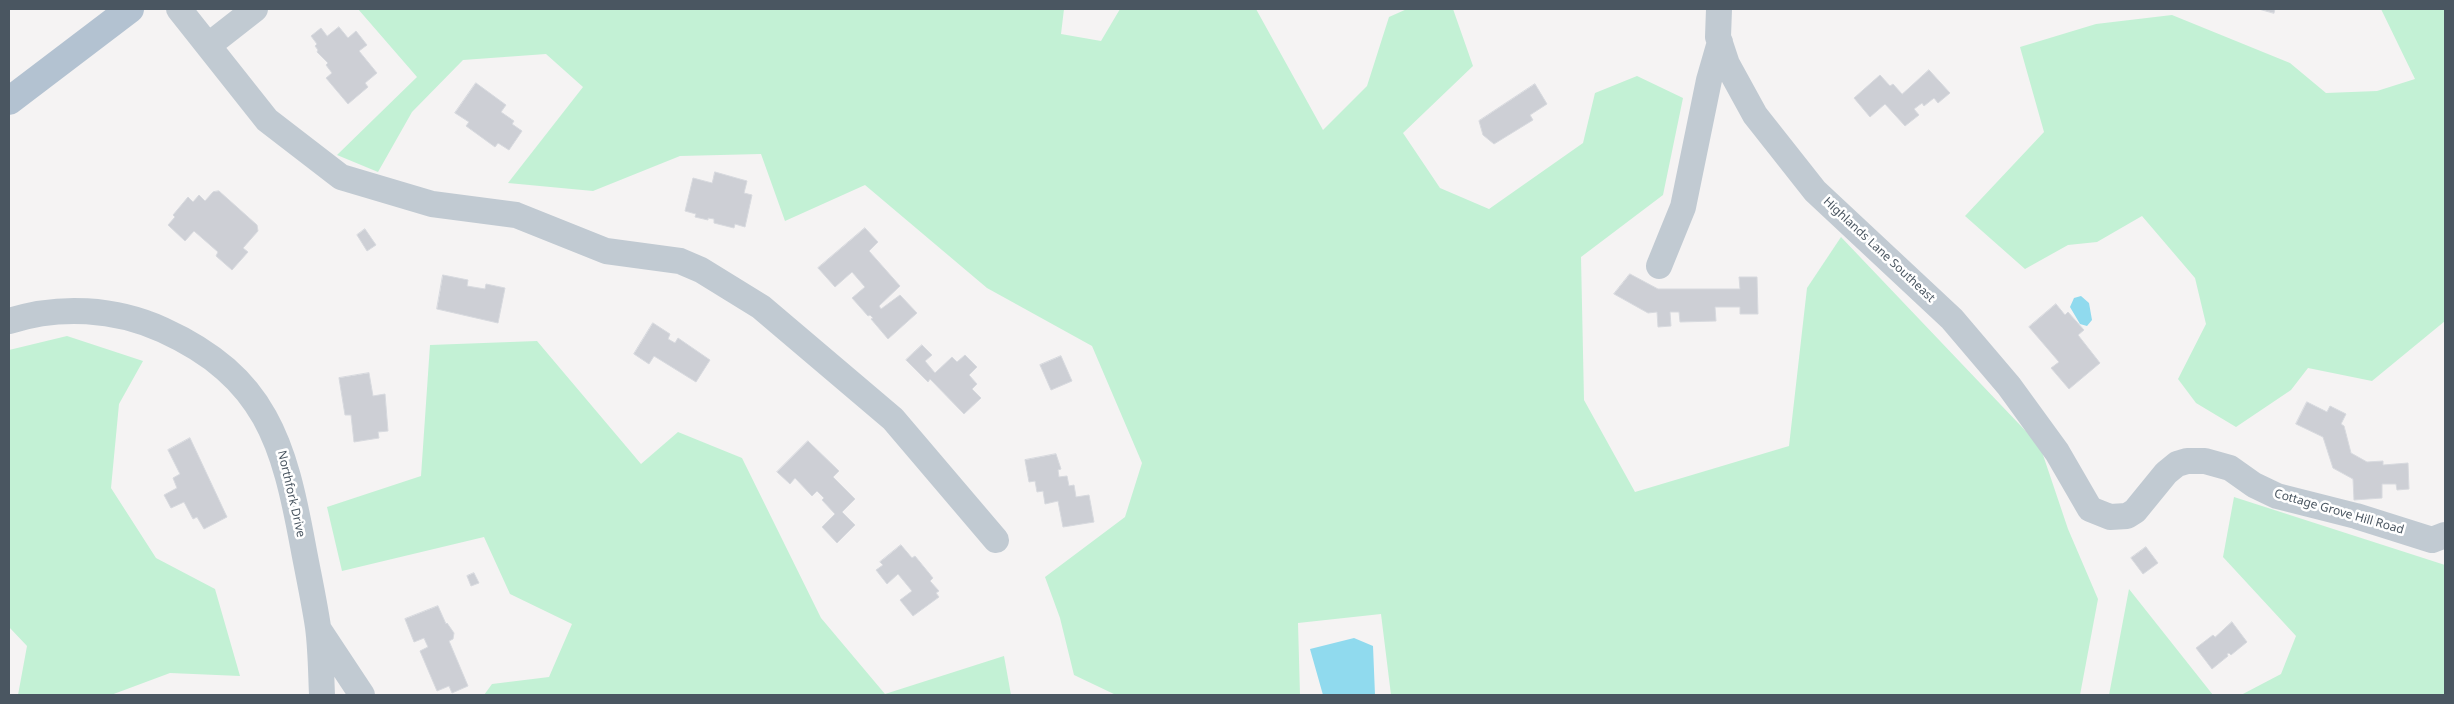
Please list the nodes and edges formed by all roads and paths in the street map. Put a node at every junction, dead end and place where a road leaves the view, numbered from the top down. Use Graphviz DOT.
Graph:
graph roads {
  1 [pos="130,9"];
  2 [pos="179,9"];
  3 [pos="255,9"];
  4 [pos="1719,9"];
  5 [pos="1720,42"];
  6 [pos="209,46"];
  7 [pos="9,101"];
  8 [pos="1659,266"];
  9 [pos="9,320"];
  10 [pos="2071,477"];
  11 [pos="2445,535"];
  12 [pos="996,540"];
  13 [pos="318,629"];
  14 [pos="322,695"];
  15 [pos="362,695"];
  1 -- 7 [label="main road"];
  2 -- 6 [label="street"];
  3 -- 6 [label="street"];
  4 -- 5 [label="street, Highlands Lane Southeast"];
  5 -- 8 [label="street"];
  5 -- 10 [label="street, Highlands Lane Southeast"];
  6 -- 12 [label="street"];
  9 -- 13 [label="street, Northfork Drive"];
  10 -- 11 [label="street, Cottage Grove Hill Road"];
  13 -- 14 [label="street, Northfork Drive"];
  13 -- 15 [label="street, Northfork Drive"];
}
